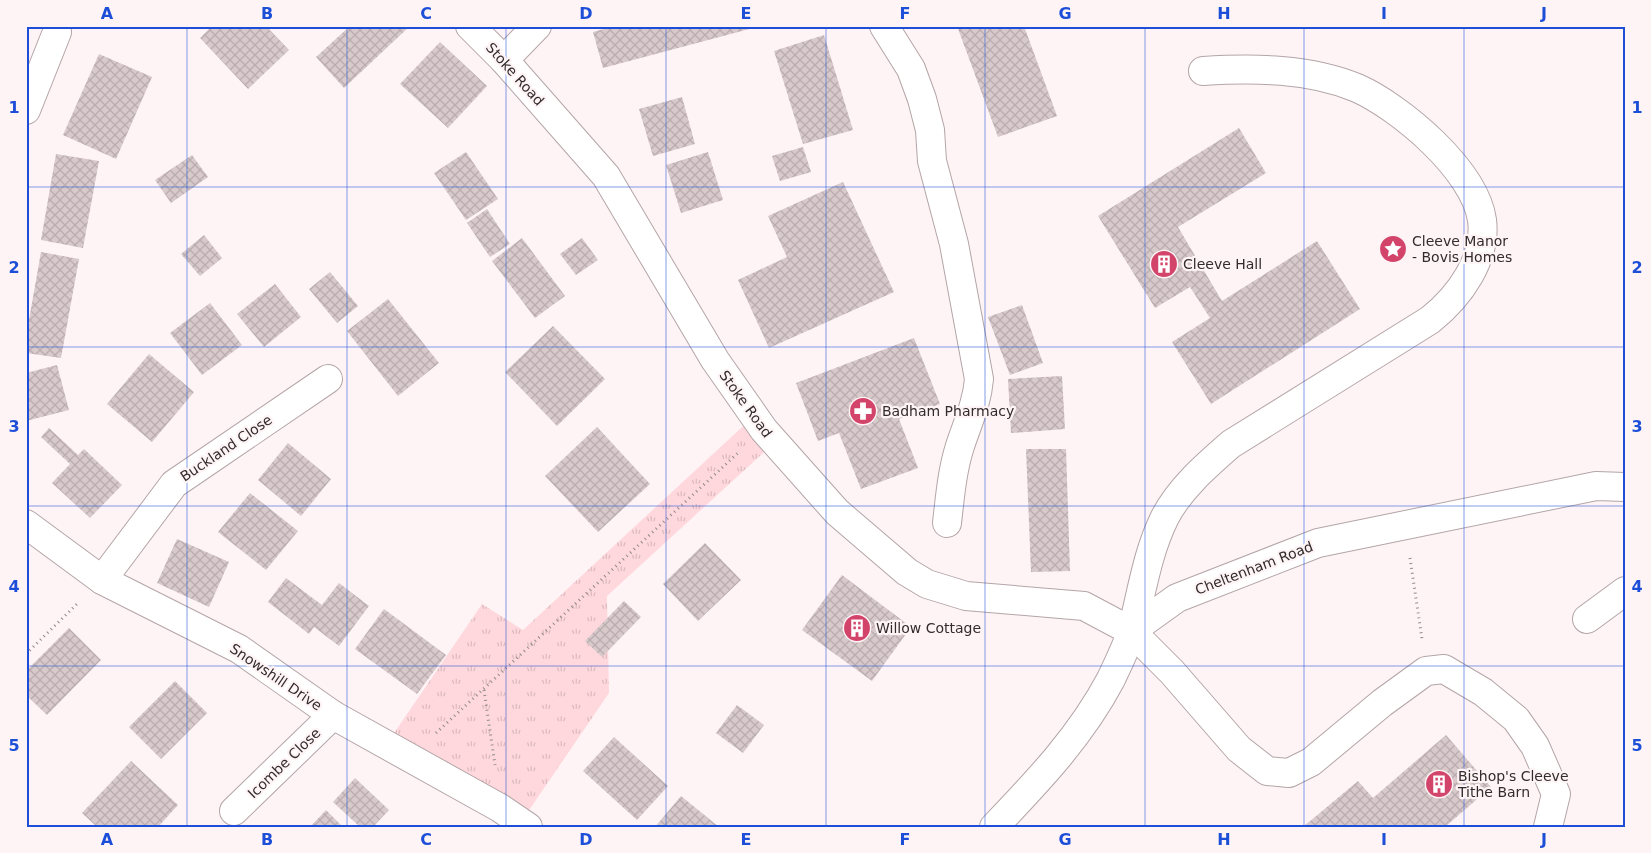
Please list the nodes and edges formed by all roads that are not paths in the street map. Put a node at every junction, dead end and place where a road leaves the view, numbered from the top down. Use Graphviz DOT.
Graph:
graph roads {
  1 [pos="470,26"];
  2 [pos="537,26"];
  3 [pos="884,26"];
  4 [pos="58,32"];
  5 [pos="504,60"];
  6 [pos="1203,71"];
  7 [pos="26,110"];
  8 [pos="328,379"];
  9 [pos="1625,487"];
  10 [pos="947,523"];
  11 [pos="26,524"];
  12 [pos="102,580"];
  13 [pos="1625,591"];
  14 [pos="1587,619"];
  15 [pos="1131,631"];
  16 [pos="333,715"];
  17 [pos="234,811"];
  18 [pos="528,827"];
  19 [pos="994,827"];
  20 [pos="1548,827"];
  1 -- 5 [label="street, Stoke Road"];
  2 -- 5 [label="street"];
  3 -- 10 [label="street"];
  4 -- 7 [label="street"];
  5 -- 15 [label="street, Stoke Road"];
  6 -- 15 [label="street"];
  8 -- 12 [label="street, Buckland Close"];
  9 -- 15 [label="street, Cheltenham Road"];
  11 -- 12 [label="street, Snowshill Drive"];
  12 -- 16 [label="street, Snowshill Drive"];
  13 -- 14 [label="street"];
  15 -- 19 [label="street"];
  15 -- 20 [label="street, Stoke Road"];
  16 -- 17 [label="street, Icombe Close"];
  16 -- 18 [label="street, Snowshill Drive"];
}
